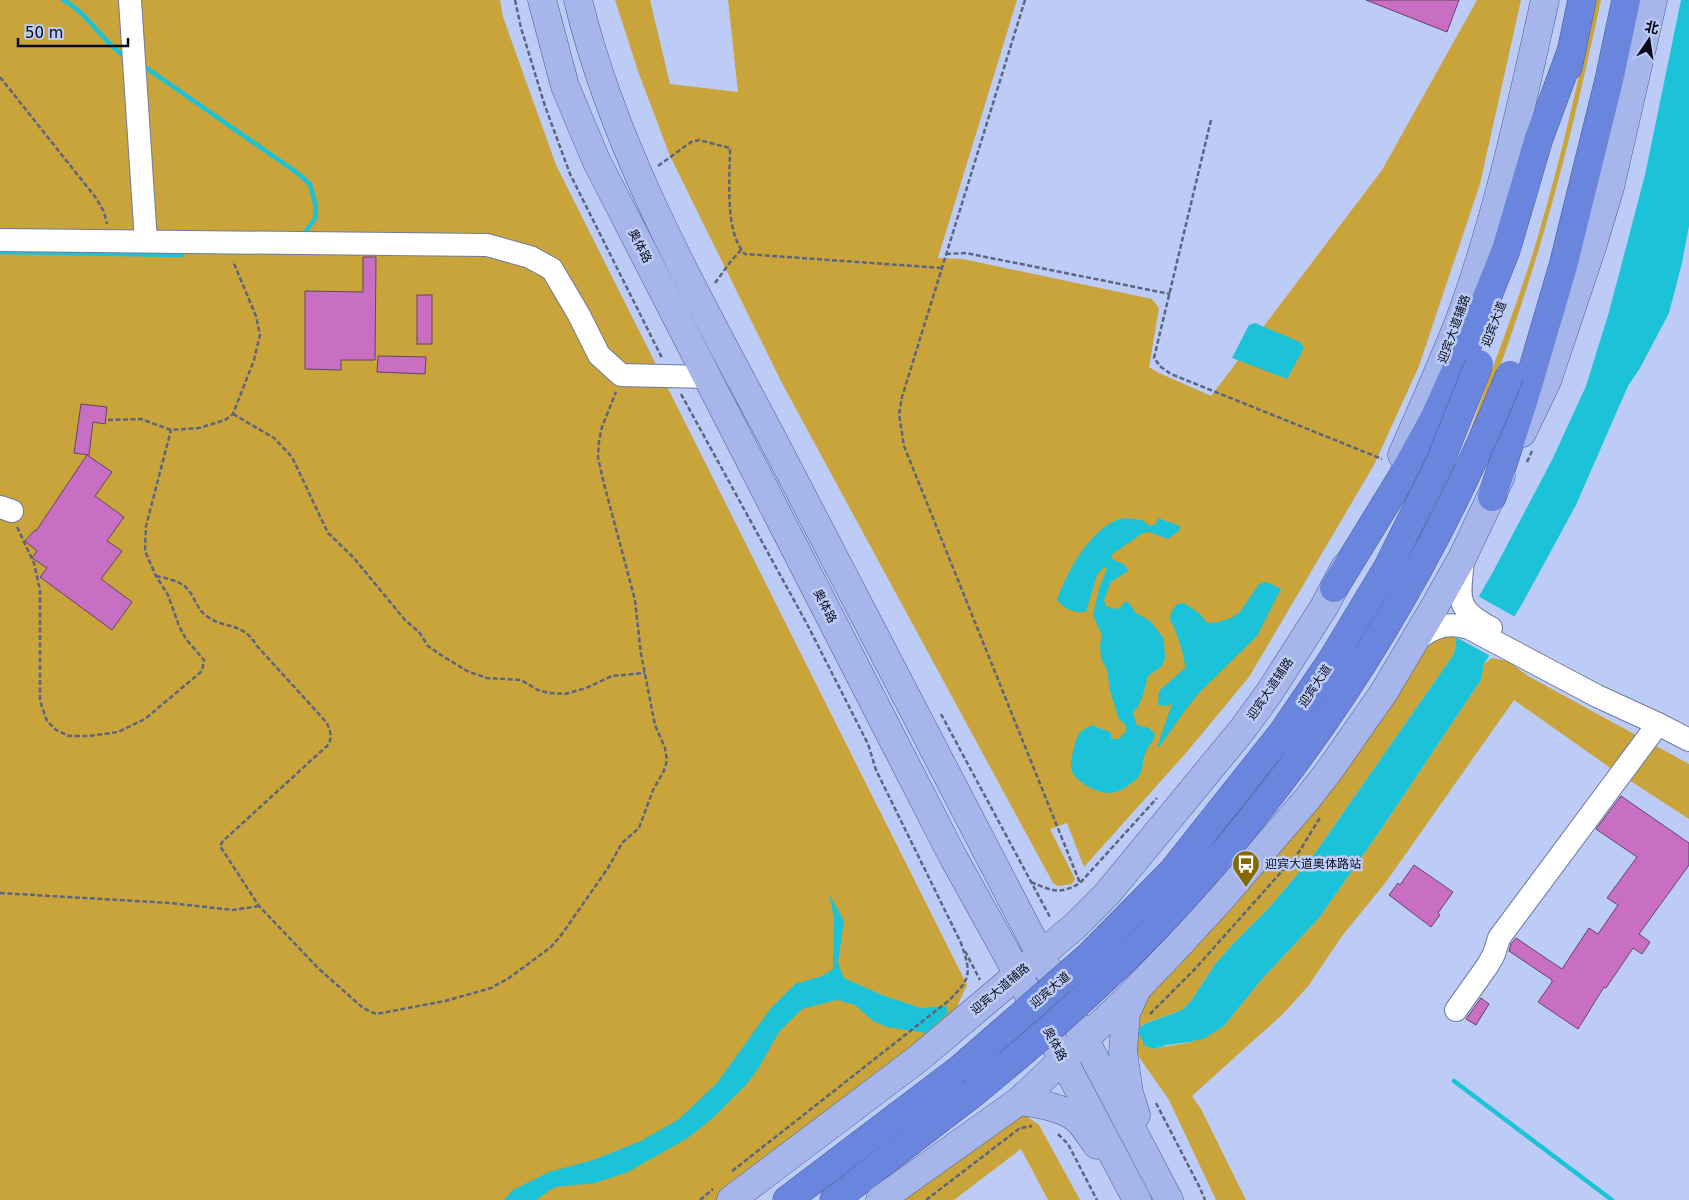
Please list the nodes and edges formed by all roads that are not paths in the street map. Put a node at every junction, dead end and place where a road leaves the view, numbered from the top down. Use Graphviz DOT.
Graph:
graph roads {
  1 [pos="130,0"];
  2 [pos="542,0"];
  3 [pos="578,0"];
  4 [pos="1545,0"];
  5 [pos="1582,0"];
  6 [pos="1614,0"];
  7 [pos="1626,0"];
  8 [pos="1653,0"];
  9 [pos="1572,49"];
  10 [pos="0,240"];
  11 [pos="146,242"];
  12 [pos="708,377"];
  13 [pos="1492,496"];
  14 [pos="1463,556"];
  15 [pos="1334,588"];
  16 [pos="1414,642"];
  17 [pos="1658,724"];
  18 [pos="1689,740"];
  19 [pos="1041,954"];
  20 [pos="1018,974"];
  21 [pos="1137,988"];
  22 [pos="1456,1010"];
  23 [pos="1084,1039"];
  24 [pos="1063,1060"];
  25 [pos="1019,1101"];
  26 [pos="1155,1173"];
  27 [pos="724,1188"];
  28 [pos="1134,1194"];
  29 [pos="787,1200"];
  30 [pos="834,1200"];
  31 [pos="880,1200"];
  32 [pos="1169,1200"];
  1 -- 11 [label="street"];
  2 -- 12 [label="main road, 奥体路"];
  3 -- 19 [label="main road"];
  4 -- 15 [label="main road, 迎宾大道辅路"];
  5 -- 9 [label="highway, 迎宾大道"];
  6 -- 30 [label="highway, bridge"];
  7 -- 13 [label="highway"];
  8 -- 13 [label="main road"];
  9 -- 15 [label="highway"];
  9 -- 29 [label="highway, 迎宾大道, bridge"];
  10 -- 11 [label="street"];
  11 -- 12 [label="street"];
  12 -- 20 [label="main road, 奥体路"];
  13 -- 14 [label="main road"];
  14 -- 16 [label="main road"];
  14 -- 17 [label="street"];
  15 -- 19 [label="main road, 迎宾大道辅路"];
  16 -- 17 [label="street"];
  16 -- 21 [label="main road"];
  17 -- 18 [label="street"];
  17 -- 22 [label="street"];
  19 -- 20 [label="main road, 迎宾大道辅路"];
  19 -- 23 [label="main road"];
  20 -- 24 [label="main road, 奥体路"];
  20 -- 27 [label="main road, 迎宾大道辅路"];
  21 -- 23 [label="main road"];
  21 -- 26 [label="main road"];
  23 -- 24 [label="main road"];
  23 -- 26 [label="main road"];
  24 -- 25 [label="main road"];
  24 -- 28 [label="main road, 奥体路"];
  25 -- 28 [label="main road"];
  25 -- 31 [label="main road"];
  26 -- 32 [label="main road"];
}
